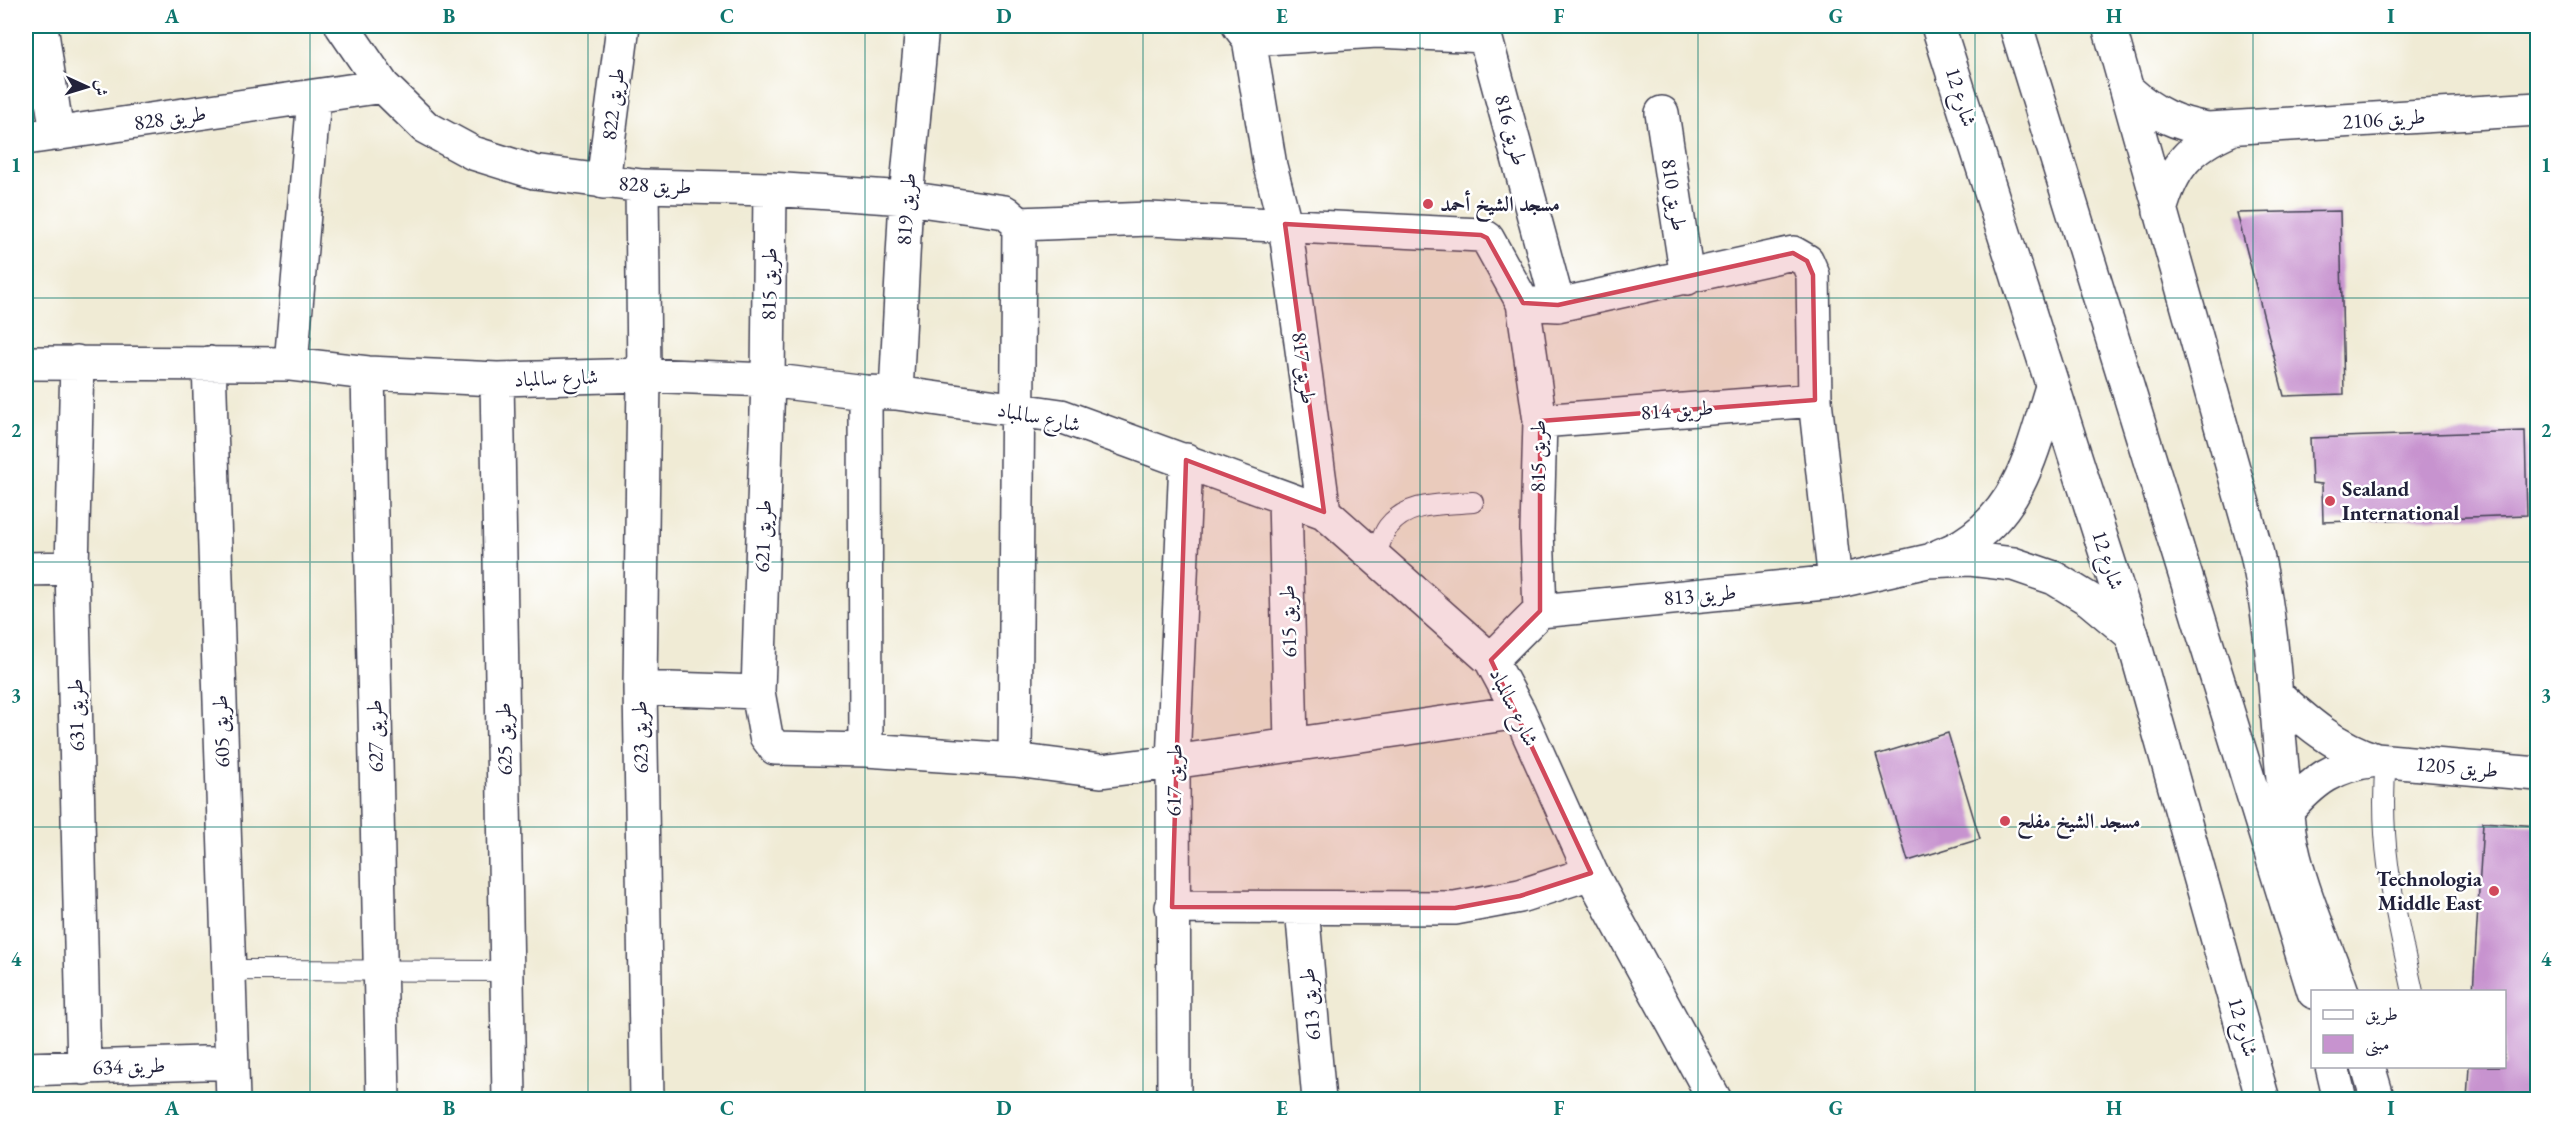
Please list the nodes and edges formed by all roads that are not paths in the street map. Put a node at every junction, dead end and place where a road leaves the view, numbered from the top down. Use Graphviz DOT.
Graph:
graph roads {
  1 [pos="41,26"];
  2 [pos="342,26"];
  3 [pos="623,26"];
  4 [pos="922,26"];
  5 [pos="1938,26"];
  6 [pos="2016,26"];
  7 [pos="2109,26"];
  8 [pos="1377,28"];
  9 [pos="1485,31"];
  10 [pos="1244,32"];
  11 [pos="383,86"];
  12 [pos="2130,93"];
  13 [pos="314,98"];
  14 [pos="2538,109"];
  15 [pos="1662,113"];
  16 [pos="2231,129"];
  17 [pos="41,136"];
  18 [pos="603,182"];
  19 [pos="642,186"];
  20 [pos="770,189"];
  21 [pos="906,198"];
  22 [pos="2160,211"];
  23 [pos="1285,224"];
  24 [pos="1019,225"];
  25 [pos="1687,278"];
  26 [pos="1523,303"];
  27 [pos="1558,304"];
  28 [pos="77,362"];
  29 [pos="26,363"];
  30 [pos="209,363"];
  31 [pos="291,364"];
  32 [pos="368,373"];
  33 [pos="644,375"];
  34 [pos="497,379"];
  35 [pos="768,380"];
  36 [pos="2052,387"];
  37 [pos="880,392"];
  38 [pos="1815,400"];
  39 [pos="1017,411"];
  40 [pos="1540,421"];
  41 [pos="1186,460"];
  42 [pos="1285,499"];
  43 [pos="1473,502"];
  44 [pos="1324,512"];
  45 [pos="1374,557"];
  46 [pos="1928,561"];
  47 [pos="72,568"];
  48 [pos="26,569"];
  49 [pos="1835,582"];
  50 [pos="1540,611"];
  51 [pos="2132,635"];
  52 [pos="1491,660"];
  53 [pos="640,688"];
  54 [pos="758,692"];
  55 [pos="2276,694"];
  56 [pos="1519,712"];
  57 [pos="1291,743"];
  58 [pos="866,750"];
  59 [pos="1016,760"];
  60 [pos="2381,760"];
  61 [pos="1173,762"];
  62 [pos="2538,774"];
  63 [pos="2287,811"];
  64 [pos="1591,873"];
  65 [pos="1172,907"];
  66 [pos="1302,908"];
  67 [pos="228,970"];
  68 [pos="380,971"];
  69 [pos="508,971"];
  70 [pos="2313,990"];
  71 [pos="2341,990"];
  72 [pos="2413,990"];
  73 [pos="232,1062"];
  74 [pos="84,1068"];
  75 [pos="2332,1068"];
  76 [pos="26,1070"];
  77 [pos="233,1100"];
  78 [pos="383,1100"];
  79 [pos="509,1100"];
  80 [pos="647,1100"];
  81 [pos="1174,1100"];
  82 [pos="1319,1100"];
  83 [pos="1715,1100"];
  84 [pos="2263,1100"];
  85 [pos="2340,1100"];
  1 -- 17 [label="street"];
  2 -- 11 [label="street"];
  3 -- 18 [label="street, طريق 822"];
  4 -- 21 [label="street, طريق 819"];
  5 -- 36 [label="street, شارع 12"];
  6 -- 70 [label="street"];
  7 -- 12 [label="street"];
  8 -- 9 [label="street"];
  8 -- 10 [label="street"];
  9 -- 27 [label="street, طريق 816"];
  10 -- 23 [label="street, طريق 817"];
  11 -- 13 [label="street, طريق 828"];
  11 -- 18 [label="street, طريق 828"];
  12 -- 16 [label="street, طريق 2106"];
  12 -- 22 [label="street"];
  13 -- 17 [label="street, طريق 828"];
  13 -- 31 [label="street"];
  14 -- 16 [label="street, طريق 2106"];
  15 -- 25 [label="street, طريق 810"];
  16 -- 22 [label="street, طريق 2106"];
  18 -- 19 [label="street, طريق 828"];
  19 -- 20 [label="street, طريق 828"];
  19 -- 33 [label="street"];
  20 -- 21 [label="street, طريق 828"];
  20 -- 35 [label="street, طريق 815"];
  21 -- 24 [label="street, طريق 828"];
  21 -- 37 [label="street, طريق 819"];
  22 -- 55 [label="street"];
  23 -- 24 [label="street"];
  23 -- 26 [label="street"];
  23 -- 44 [label="street, طريق 817"];
  24 -- 39 [label="street"];
  25 -- 27 [label="street"];
  25 -- 38 [label="street"];
  26 -- 27 [label="street"];
  26 -- 40 [label="street, طريق 815"];
  28 -- 29 [label="street, شارع سالمباد"];
  28 -- 30 [label="street, شارع سالمباد"];
  28 -- 47 [label="street, طريق 631"];
  30 -- 31 [label="street, شارع سالمباد"];
  30 -- 67 [label="street, طريق 605"];
  31 -- 32 [label="street, شارع سالمباد"];
  32 -- 34 [label="street, شارع سالمباد"];
  32 -- 68 [label="street, طريق 627"];
  33 -- 34 [label="street, شارع سالمباد"];
  33 -- 35 [label="street, شارع سالمباد"];
  33 -- 53 [label="street, طريق 623"];
  34 -- 69 [label="street, طريق 625"];
  35 -- 37 [label="street, شارع سالمباد"];
  35 -- 54 [label="street, طريق 621"];
  36 -- 46 [label="street, طريق 813"];
  36 -- 51 [label="street, شارع 12"];
  37 -- 39 [label="street, شارع سالمباد"];
  37 -- 58 [label="street, طريق 819"];
  38 -- 40 [label="street, طريق 814"];
  38 -- 49 [label="street"];
  39 -- 41 [label="street, شارع سالمباد"];
  39 -- 59 [label="street"];
  40 -- 50 [label="street, طريق 815"];
  41 -- 42 [label="street, شارع سالمباد"];
  41 -- 61 [label="street, طريق 617"];
  42 -- 44 [label="street, شارع سالمباد"];
  42 -- 57 [label="street, طريق 615"];
  43 -- 45 [label="lane"];
  44 -- 45 [label="street, شارع سالمباد"];
  45 -- 52 [label="street, شارع سالمباد"];
  46 -- 49 [label="street, طريق 813"];
  46 -- 51 [label="street, طريق 813"];
  47 -- 48 [label="street"];
  47 -- 74 [label="street, طريق 631"];
  49 -- 50 [label="street, طريق 813"];
  50 -- 52 [label="street"];
  51 -- 84 [label="street, شارع 12"];
  52 -- 56 [label="street, شارع سالمباد"];
  53 -- 54 [label="street"];
  53 -- 80 [label="street, طريق 623"];
  54 -- 58 [label="street, طريق 621"];
  55 -- 60 [label="street, طريق 1205"];
  55 -- 63 [label="street"];
  56 -- 57 [label="street"];
  56 -- 64 [label="street, شارع سالمباد"];
  57 -- 61 [label="street"];
  58 -- 59 [label="street"];
  59 -- 61 [label="street"];
  60 -- 62 [label="street, طريق 1205"];
  60 -- 63 [label="street, طريق 1205"];
  60 -- 72 [label="lane"];
  61 -- 65 [label="street, طريق 617"];
  63 -- 71 [label="street"];
  64 -- 66 [label="street"];
  64 -- 83 [label="street, شارع سالمباد"];
  65 -- 66 [label="street"];
  65 -- 81 [label="street, طريق 617"];
  66 -- 82 [label="street, طريق 613"];
  67 -- 68 [label="lane"];
  67 -- 73 [label="street, طريق 605"];
  68 -- 69 [label="lane"];
  68 -- 78 [label="street, طريق 627"];
  69 -- 79 [label="street, طريق 625"];
  73 -- 74 [label="street, طريق 634"];
  73 -- 77 [label="street, طريق 605"];
  74 -- 76 [label="street, طريق 634"];
  75 -- 85 [label="street"];
}
